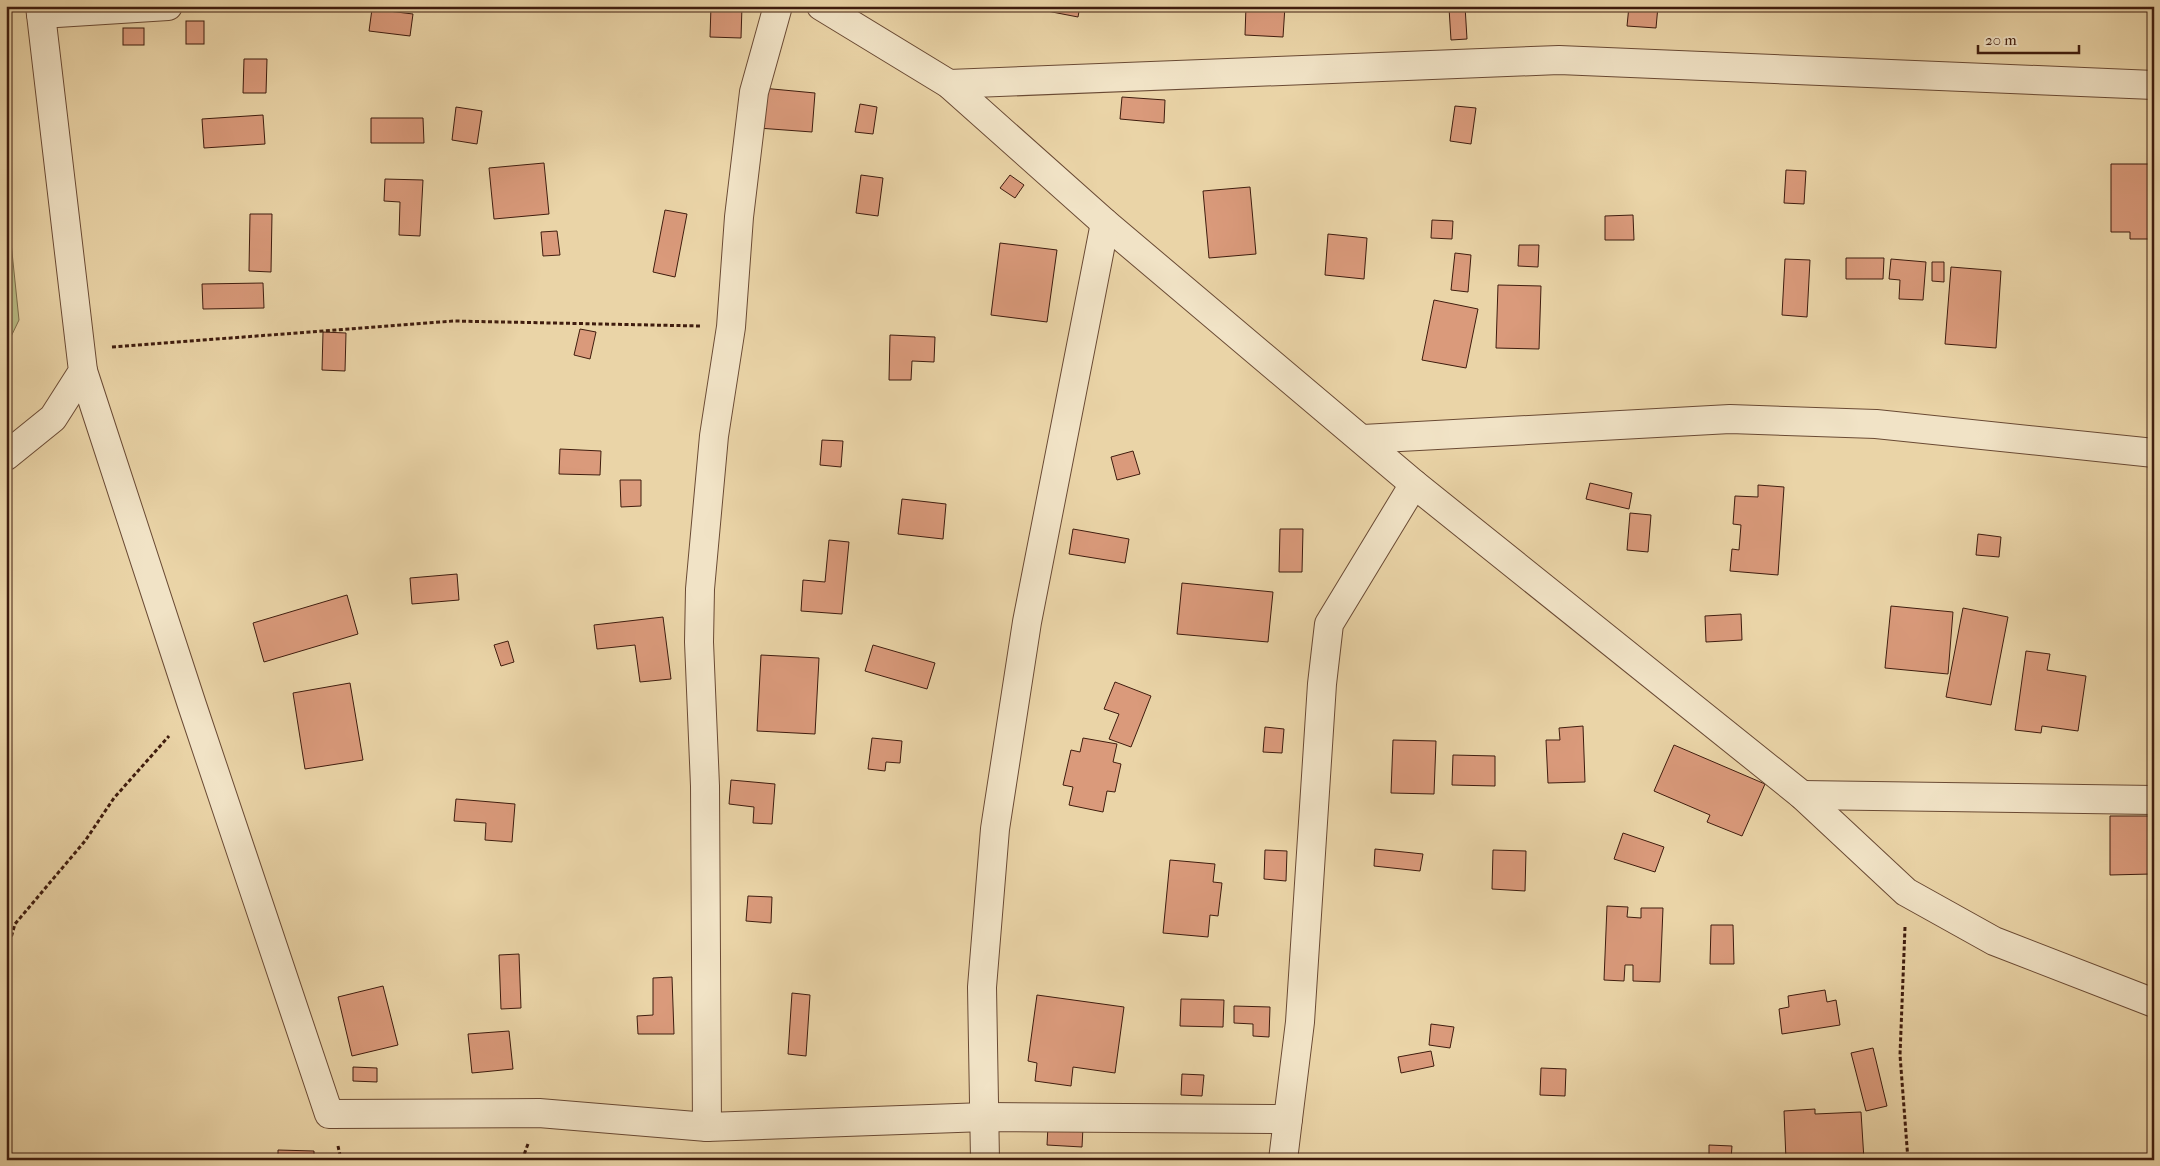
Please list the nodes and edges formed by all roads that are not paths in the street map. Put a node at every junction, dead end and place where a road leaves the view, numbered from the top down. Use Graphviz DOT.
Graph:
graph roads {
  1 [pos="168,6"];
  2 [pos="778,6"];
  3 [pos="821,6"];
  4 [pos="40,10"];
  5 [pos="949,84"];
  6 [pos="2154,85"];
  7 [pos="1105,223"];
  8 [pos="82,360"];
  9 [pos="1363,439"];
  10 [pos="2154,453"];
  11 [pos="6,456"];
  12 [pos="1414,484"];
  13 [pos="1802,795"];
  14 [pos="2154,800"];
  15 [pos="2154,1003"];
  16 [pos="985,1117"];
  17 [pos="1288,1119"];
  18 [pos="707,1127"];
  19 [pos="985,1160"];
  20 [pos="1283,1160"];
  1 -- 4 [label="street"];
  2 -- 18 [label="street"];
  3 -- 5 [label="street"];
  4 -- 8 [label="street"];
  5 -- 6 [label="street"];
  5 -- 7 [label="street"];
  7 -- 9 [label="street"];
  7 -- 16 [label="street"];
  8 -- 11 [label="street"];
  8 -- 18 [label="street"];
  9 -- 10 [label="street"];
  9 -- 12 [label="street"];
  12 -- 13 [label="street"];
  12 -- 17 [label="street"];
  13 -- 14 [label="street"];
  13 -- 15 [label="street"];
  16 -- 17 [label="street"];
  16 -- 18 [label="street"];
  16 -- 19 [label="street"];
  17 -- 20 [label="street"];
}
